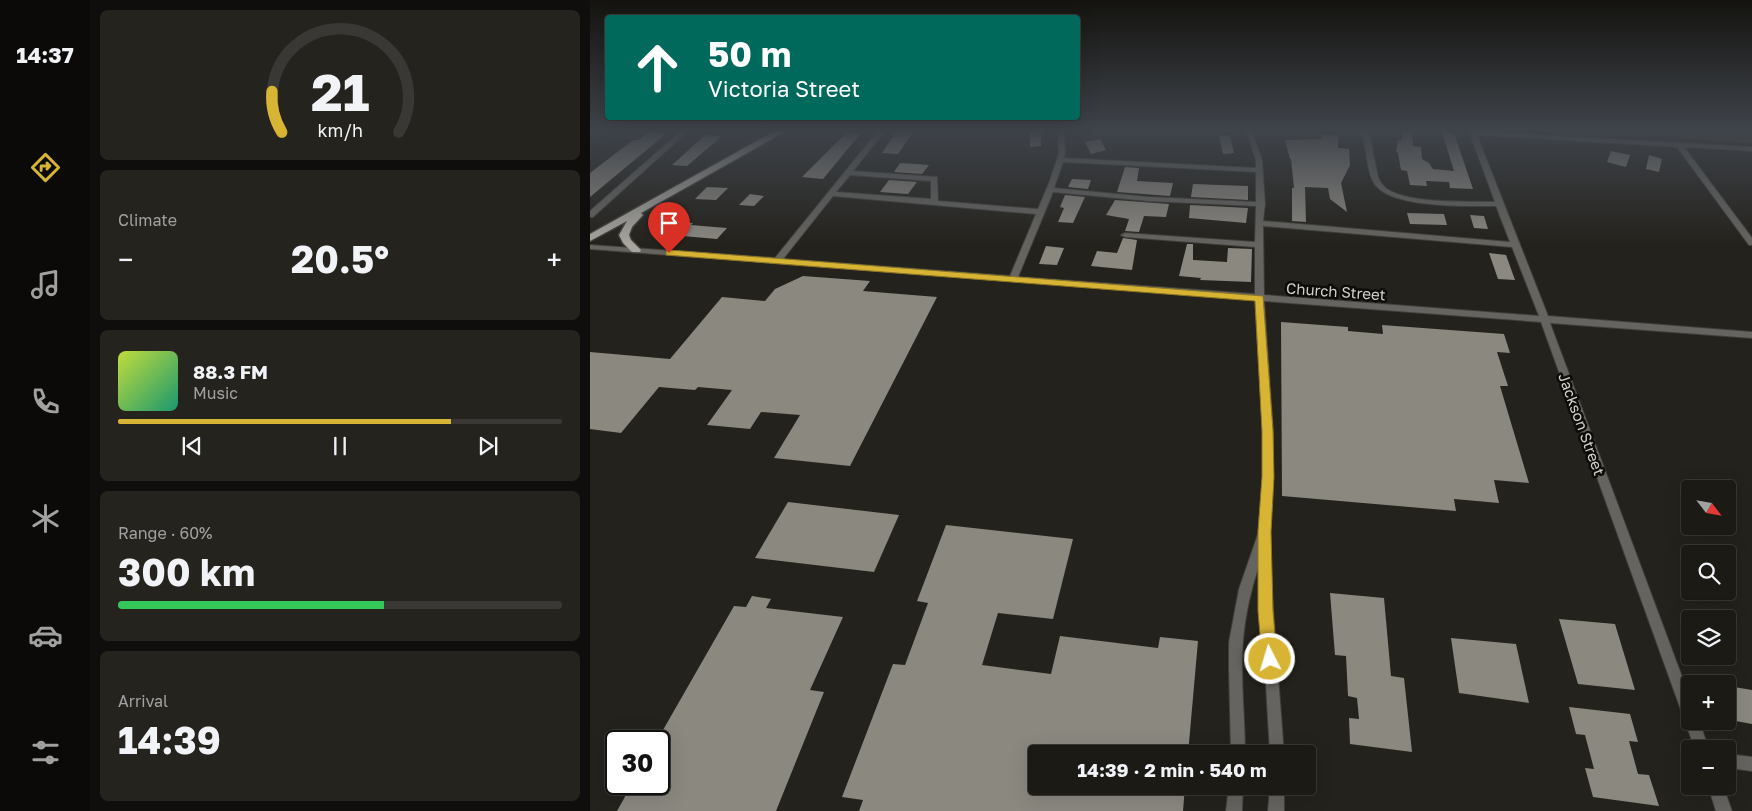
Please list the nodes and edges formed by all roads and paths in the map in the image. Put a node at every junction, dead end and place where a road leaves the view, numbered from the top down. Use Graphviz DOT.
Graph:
graph roads {
  1 [pos="643,169"];
  2 [pos="714,169"];
  3 [pos="851,169"];
  4 [pos="1057,169"];
  5 [pos="1237,169"];
  6 [pos="1373,169"];
  7 [pos="1485,169"];
  8 [pos="1697,169"];
  9 [pos="1260,170"];
  10 [pos="848,173"];
  11 [pos="1050,190"];
  12 [pos="831,194"];
  13 [pos="932,202"];
  14 [pos="1261,204"];
  15 [pos="1498,204"];
  16 [pos="644,208"];
  17 [pos="1041,212"];
  18 [pos="590,216"];
  19 [pos="1260,223"];
  20 [pos="1124,235"];
  21 [pos="590,238"];
  22 [pos="1752,243"];
  23 [pos="1258,245"];
  24 [pos="1515,245"];
  25 [pos="590,247"];
  26 [pos="636,250"];
  27 [pos="777,261"];
  28 [pos="1013,279"];
  29 [pos="1260,298"];
  30 [pos="1543,320"];
  31 [pos="1752,335"];
  32 [pos="1264,532"];
  33 [pos="1681,693"];
  34 [pos="1238,745"];
  35 [pos="1275,745"];
  36 [pos="1736,762"];
  37 [pos="1752,764"];
  38 [pos="1235,795"];
  39 [pos="1277,795"];
  40 [pos="1718,795"];
  41 [pos="1234,811"];
  42 [pos="1276,811"];
  43 [pos="1724,811"];
  1 -- 18 [label="street"];
  2 -- 16 [label="main road"];
  3 -- 10 [label="street"];
  4 -- 11 [label="street"];
  5 -- 9 [label="street"];
  6 -- 15 [label="street"];
  7 -- 15 [label="street, Jackson Street"];
  8 -- 22 [label="street"];
  9 -- 14 [label="street"];
  10 -- 12 [label="street"];
  10 -- 13 [label="street"];
  11 -- 14 [label="street"];
  11 -- 17 [label="street"];
  12 -- 13 [label="street"];
  12 -- 27 [label="street"];
  13 -- 17 [label="street"];
  14 -- 19 [label="street"];
  15 -- 24 [label="street, Jackson Street"];
  16 -- 21 [label="main road"];
  16 -- 26 [label="main road"];
  17 -- 28 [label="street"];
  19 -- 23 [label="street"];
  19 -- 24 [label="street"];
  20 -- 23 [label="street"];
  23 -- 29 [label="street"];
  24 -- 30 [label="street, Jackson Street"];
  25 -- 26 [label="street, Church Street"];
  26 -- 27 [label="street, Church Street"];
  27 -- 28 [label="street, Church Street"];
  28 -- 29 [label="street, Church Street"];
  29 -- 30 [label="street, Church Street"];
  29 -- 32 [label="street"];
  30 -- 31 [label="street, Church Street"];
  30 -- 33 [label="street, Jackson Street"];
  32 -- 34 [label="street"];
  32 -- 35 [label="street"];
  36 -- 37 [label="street"];
  38 -- 41 [label="street"];
  39 -- 42 [label="street"];
  40 -- 43 [label="street"];
}
